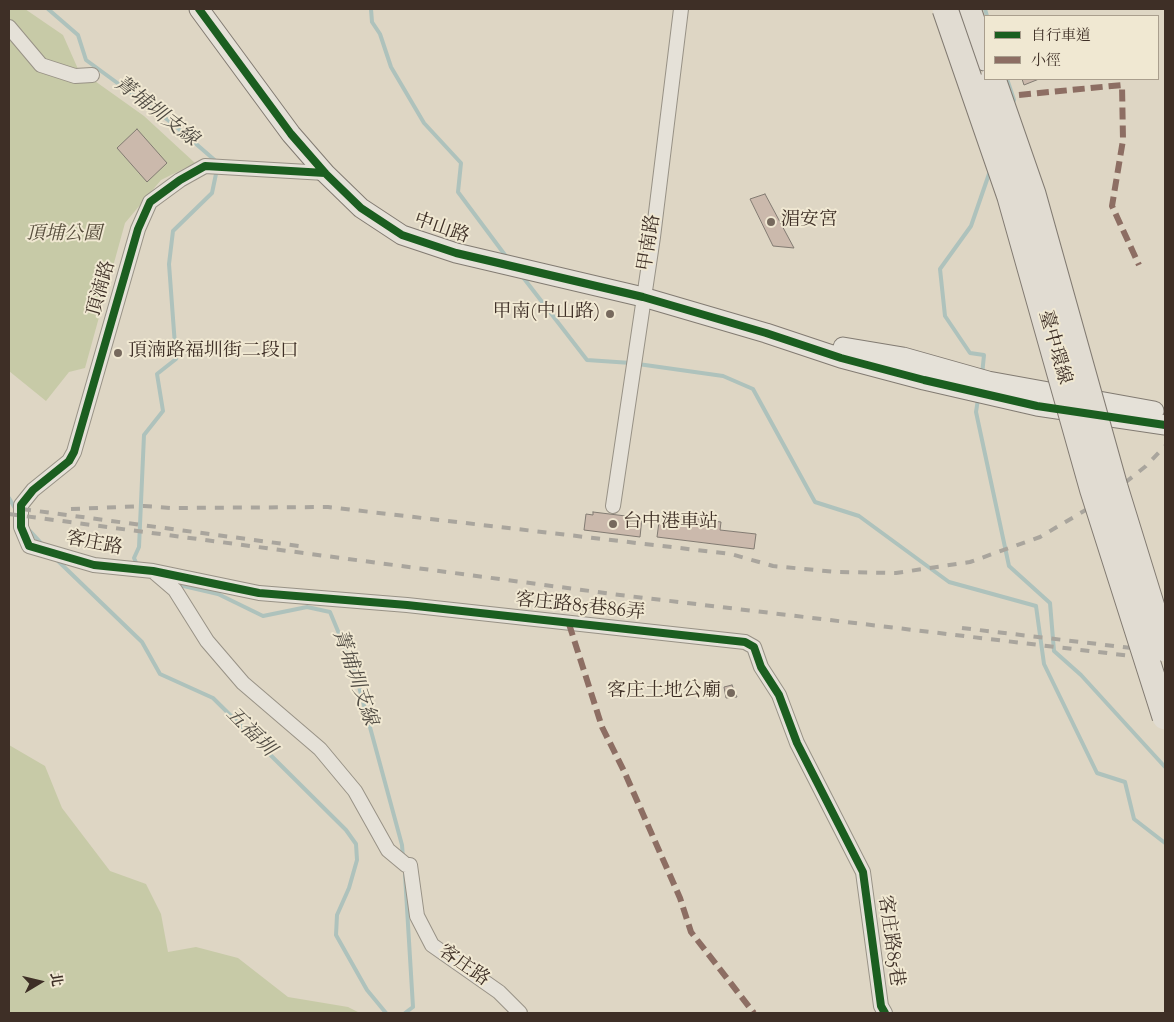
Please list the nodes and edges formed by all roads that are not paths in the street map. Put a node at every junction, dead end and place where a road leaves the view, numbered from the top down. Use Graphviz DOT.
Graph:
graph roads {
  1 [pos="199,9"];
  2 [pos="681,9"];
  3 [pos="944,9"];
  4 [pos="968,9"];
  5 [pos="9,27"];
  6 [pos="984,55"];
  7 [pos="92,75"];
  8 [pos="992,80"];
  9 [pos="325,174"];
  10 [pos="643,297"];
  11 [pos="1157,418"];
  12 [pos="613,506"];
  13 [pos="29,546"];
  14 [pos="153,571"];
  15 [pos="1165,649"];
  16 [pos="1165,717"];
  17 [pos="863,872"];
  18 [pos="520,1013"];
  19 [pos="885,1013"];
  1 -- 9 [label="street, 中山路"];
  2 -- 10 [label="street, 甲南路"];
  3 -- 16 [label="highway, 臺中環線, bridge"];
  4 -- 6 [label="highway"];
  5 -- 7 [label="street"];
  8 -- 15 [label="highway, 臺中環線, bridge"];
  9 -- 10 [label="street, 中山路"];
  9 -- 13 [label="street, 頂湳路"];
  10 -- 11 [label="street, 中山路"];
  10 -- 12 [label="street, 甲南路"];
  13 -- 14 [label="street, 客庄路"];
  14 -- 17 [label="street, 客庄路85巷86弄"];
  14 -- 18 [label="street, 客庄路"];
  17 -- 19 [label="street, 客庄路85巷"];
}
